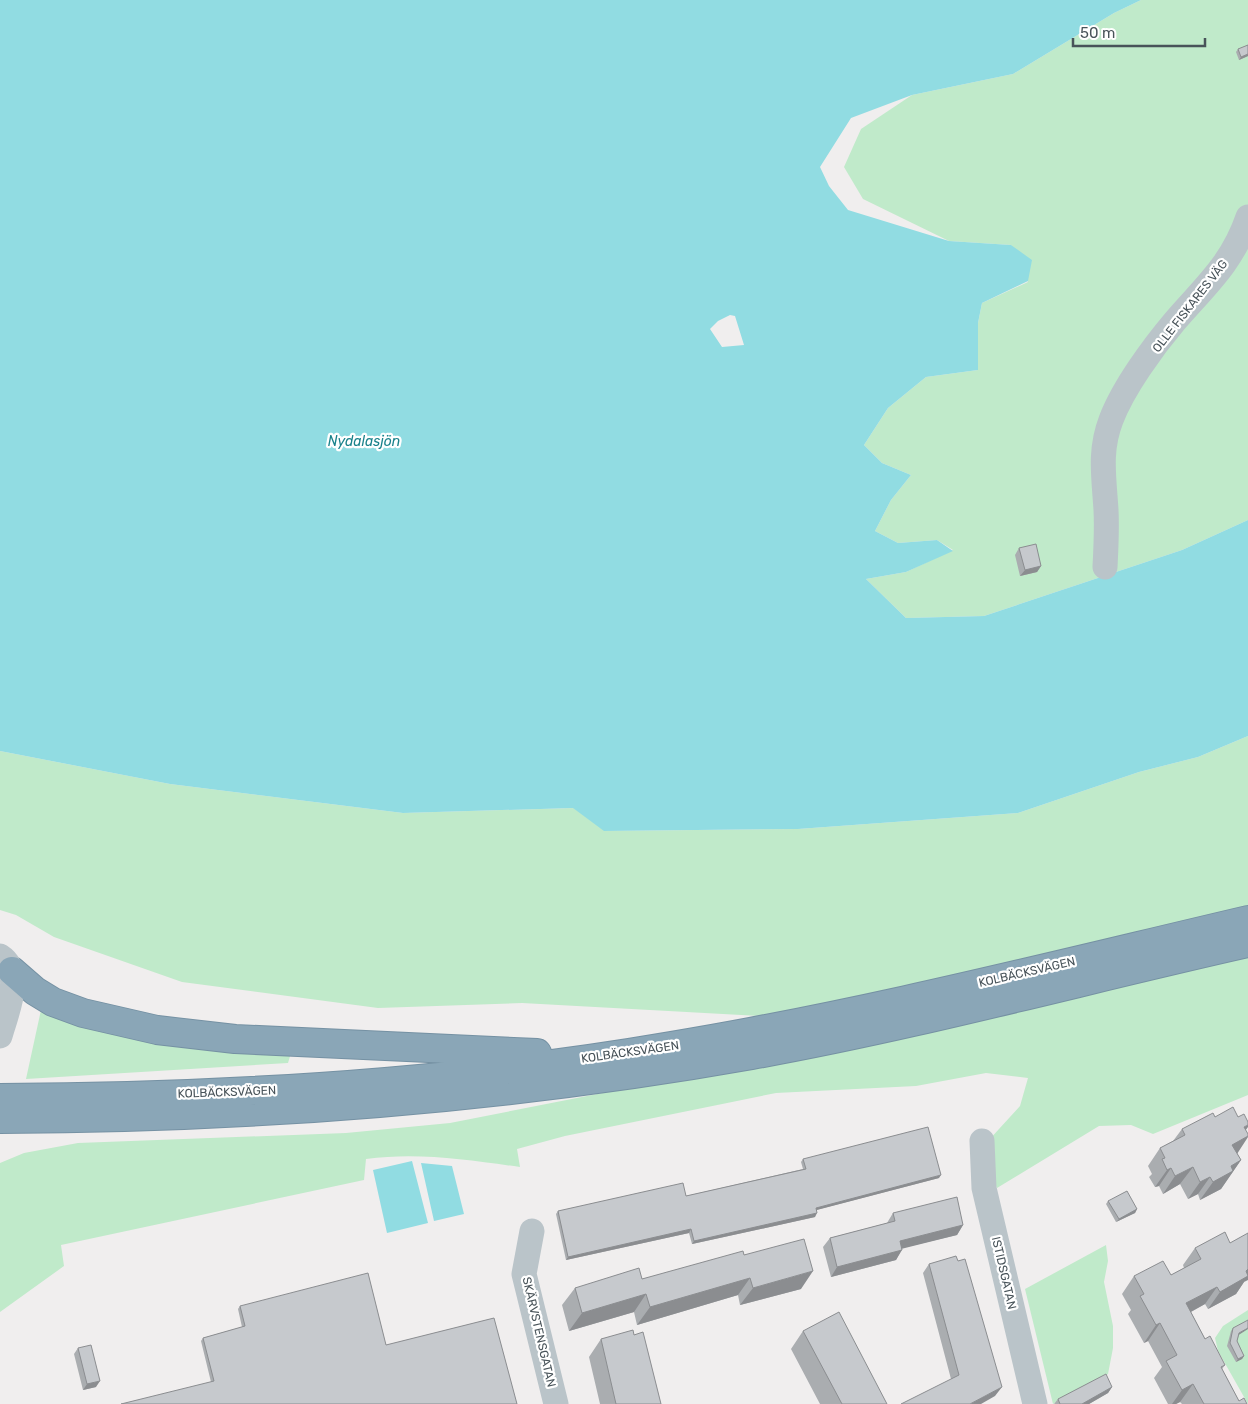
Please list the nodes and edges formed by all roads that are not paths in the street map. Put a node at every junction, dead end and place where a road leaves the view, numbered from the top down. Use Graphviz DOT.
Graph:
graph roads {
  1 [pos="1248,217"];
  2 [pos="1106,566"];
  3 [pos="1248,920"];
  4 [pos="1248,943"];
  5 [pos="6,964"];
  6 [pos="0,1036"];
  7 [pos="590,1058"];
  8 [pos="0,1098"];
  9 [pos="37,1108"];
  10 [pos="0,1119"];
  11 [pos="982,1141"];
  12 [pos="532,1231"];
  13 [pos="1033,1403"];
  14 [pos="556,1404"];
  1 -- 2 [label="street, OLLE FISKARES VÄG"];
  3 -- 7 [label="highway, KOLBÄCKSVÄGEN"];
  4 -- 9 [label="highway, KOLBÄCKSVÄGEN"];
  5 -- 6 [label="street"];
  5 -- 7 [label="highway"];
  7 -- 9 [label="highway, KOLBÄCKSVÄGEN"];
  8 -- 9 [label="highway, KOLBÄCKSVÄGEN"];
  9 -- 10 [label="highway, KOLBÄCKSVÄGEN"];
  11 -- 13 [label="street, ISTIDSGATAN"];
  12 -- 14 [label="street, SKÄRVSTENSGATAN"];
}
